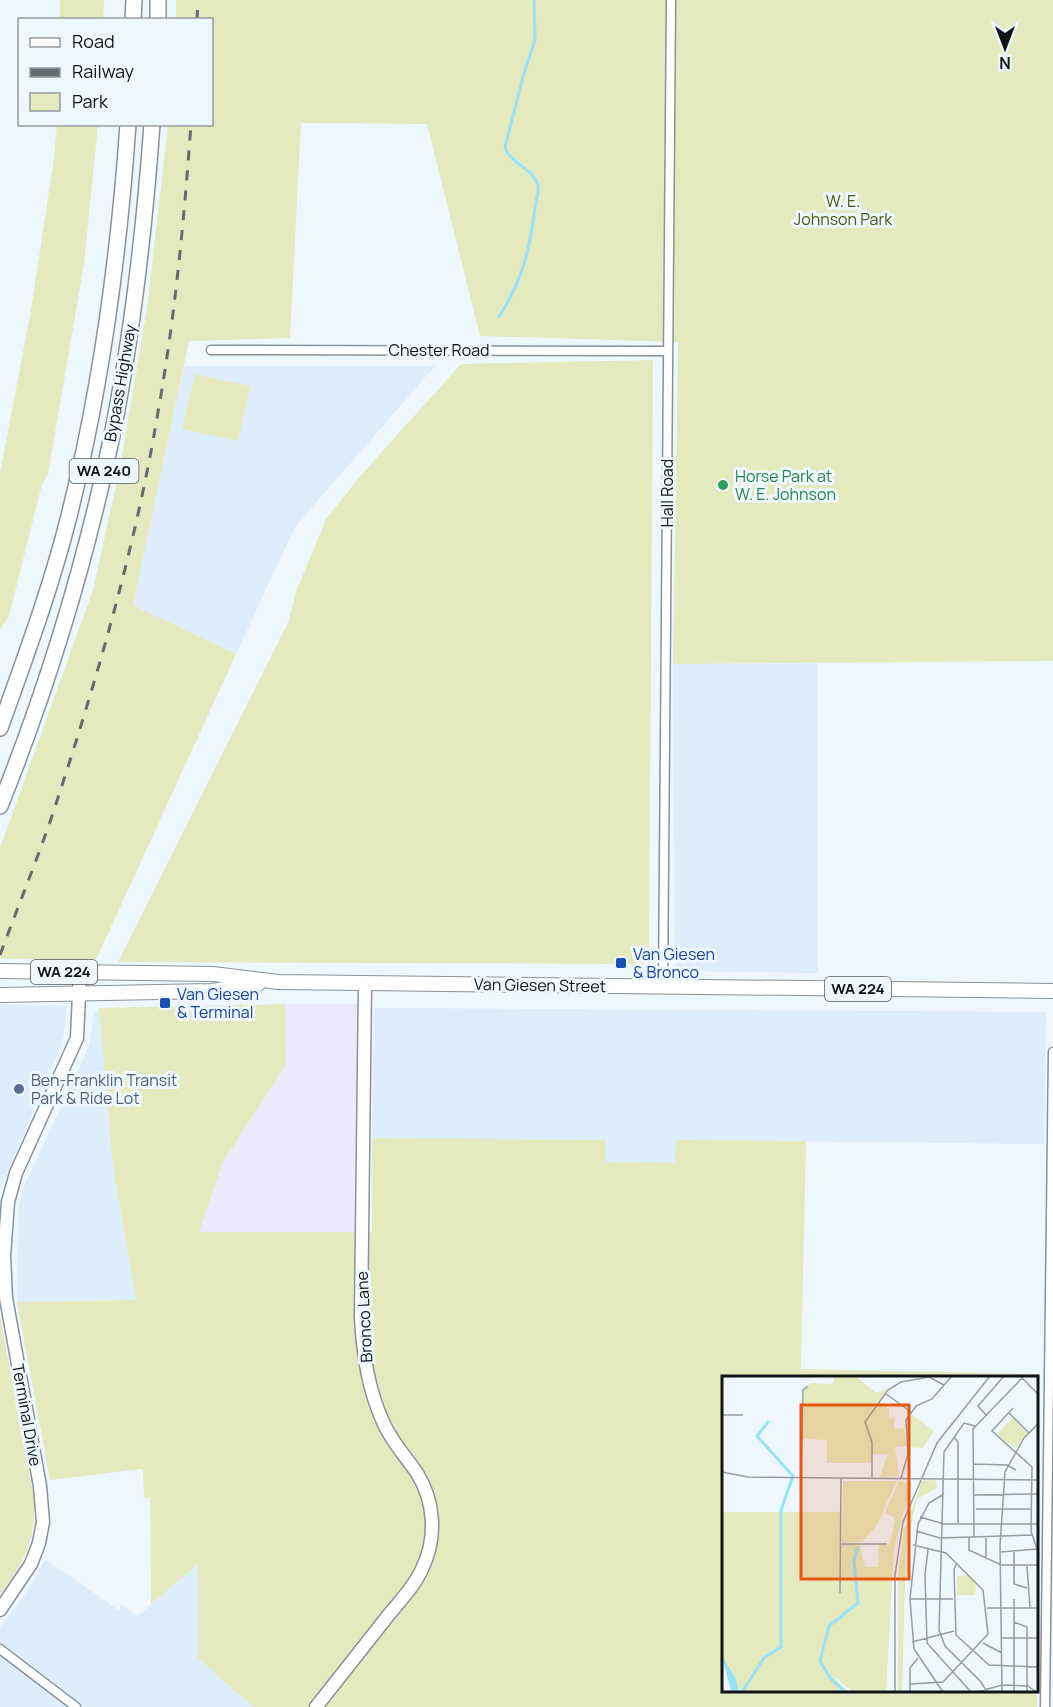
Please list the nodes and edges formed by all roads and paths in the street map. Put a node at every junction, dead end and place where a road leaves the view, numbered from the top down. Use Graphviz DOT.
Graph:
graph roads {
  1 [pos="134,0"];
  2 [pos="158,0"];
  3 [pos="671,0"];
  4 [pos="133,18"];
  5 [pos="158,18"];
  6 [pos="128,126"];
  7 [pos="152,126"];
  8 [pos="211,350"];
  9 [pos="667,351"];
  10 [pos="0,728"];
  11 [pos="0,806"];
  12 [pos="0,971"];
  13 [pos="80,973"];
  14 [pos="278,981"];
  15 [pos="365,983"];
  16 [pos="663,987"];
  17 [pos="1053,992"];
  18 [pos="80,993"];
  19 [pos="0,995"];
  20 [pos="1053,1052"];
  21 [pos="0,1610"];
  22 [pos="0,1649"];
  23 [pos="76,1707"];
  24 [pos="316,1707"];
  25 [pos="1045,1707"];
  1 -- 4 [label="highway"];
  2 -- 5 [label="highway"];
  3 -- 9 [label="street, Hall Road"];
  6 -- 10 [label="highway, Bypass Highway / WA 240"];
  7 -- 11 [label="highway, Bypass Highway / WA 240"];
  8 -- 9 [label="street, Chester Road"];
  9 -- 16 [label="street, Hall Road"];
  12 -- 13 [label="main road, Van Giesen Street / WA 224"];
  13 -- 14 [label="main road, Van Giesen Street / WA 224"];
  13 -- 18 [label="street, Terminal Drive"];
  14 -- 15 [label="main road, Van Giesen Street / WA 224"];
  14 -- 18 [label="main road, Van Giesen Street / WA 224"];
  15 -- 16 [label="main road, Van Giesen Street / WA 224"];
  15 -- 24 [label="street, Bronco Lane"];
  16 -- 17 [label="main road, Van Giesen Street / WA 224"];
  18 -- 19 [label="main road, Van Giesen Street / WA 224"];
  18 -- 21 [label="street, Terminal Drive"];
  20 -- 25 [label="street"];
  22 -- 23 [label="street"];
}
